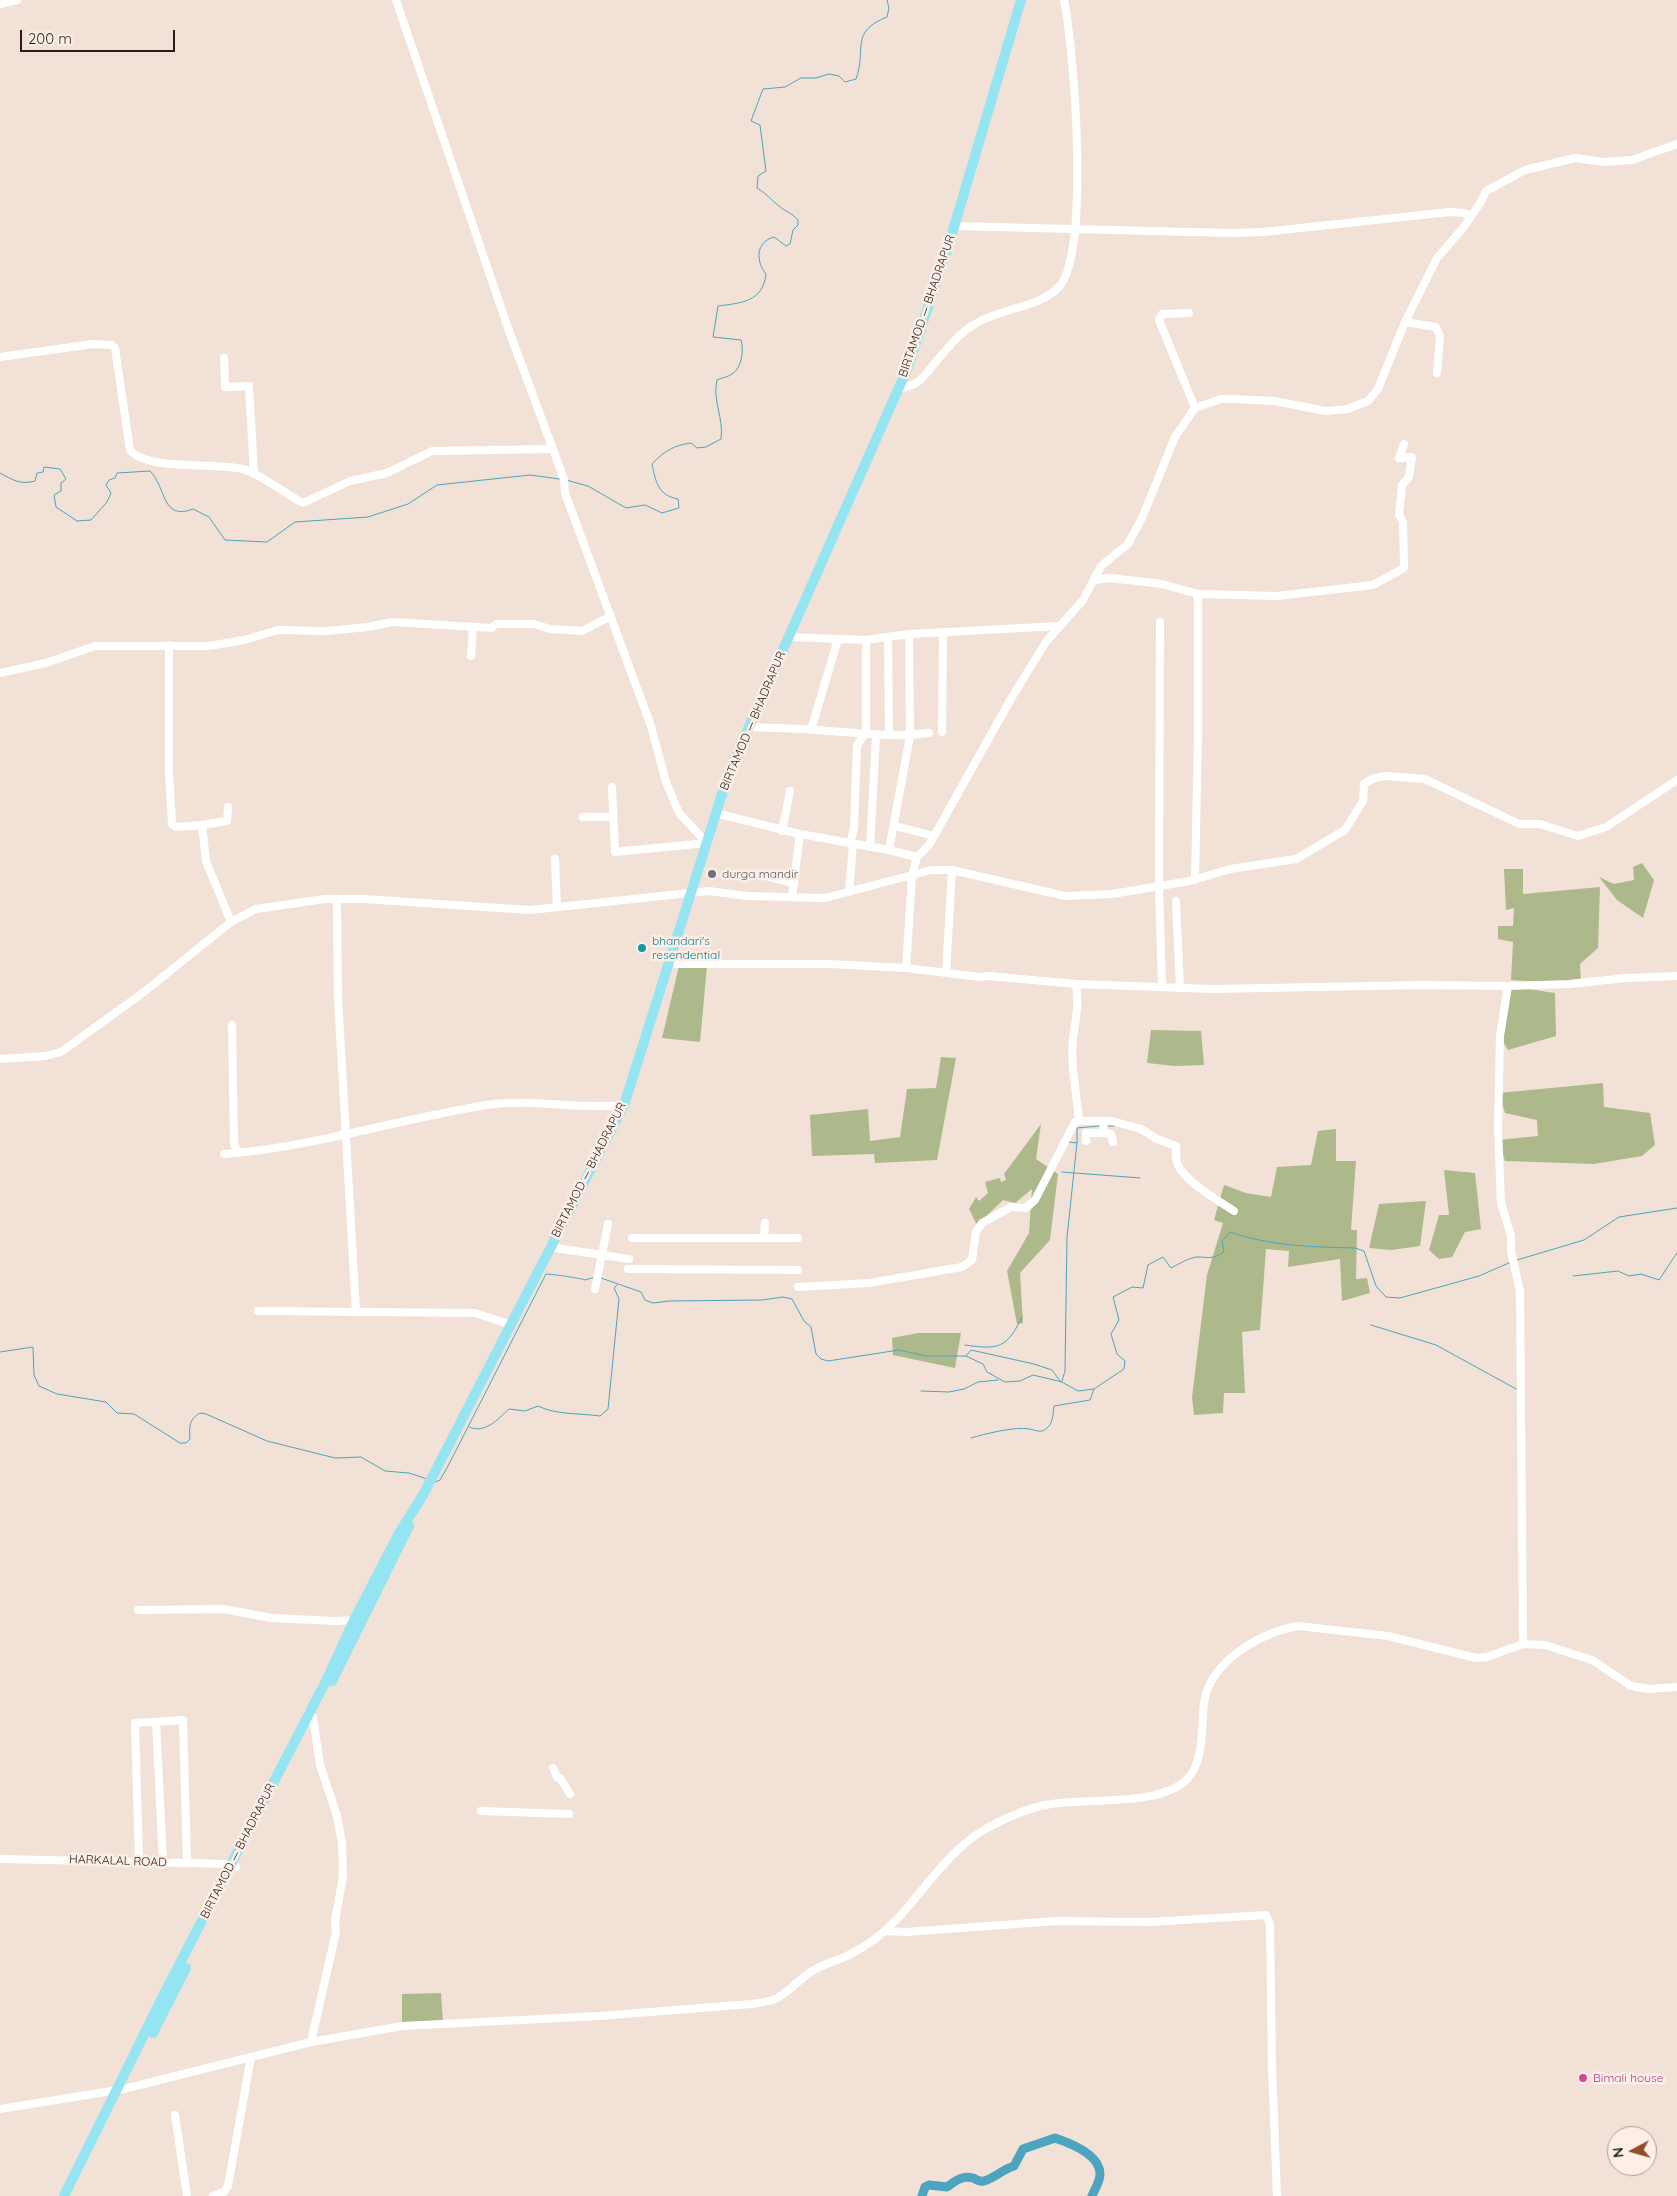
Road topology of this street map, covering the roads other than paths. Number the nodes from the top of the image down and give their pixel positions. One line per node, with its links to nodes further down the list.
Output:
1 (17, 0): 5 (street)
2 (396, 0): 18 (street)
3 (1021, 0): 8 (main road, BIRTAMOD — BHADRAPUR)
4 (1064, 0): 9 (street)
5 (0, 4)
6 (1677, 144): 7 (street)
7 (1471, 216): 9 (street); 11 (street)
8 (954, 226): 9 (street); 15 (main road, BIRTAMOD — BHADRAPUR)
9 (1076, 228): 15 (street)
10 (1189, 313): 16 (street)
11 (1405, 322): 14 (street); 16 (street)
12 (0, 357): 19 (street)
13 (224, 358): 19 (street)
14 (1437, 373)
15 (898, 389): 28 (main road, BIRTAMOD — BHADRAPUR)
16 (1195, 408): 20 (street)
17 (1404, 444): 21 (street)
18 (551, 448): 19 (street); 22 (street)
19 (254, 474)
20 (1094, 580): 21 (street); 24 (street)
21 (1198, 594): 64 (street)
22 (611, 616): 25 (street); 55 (street)
23 (1160, 622): 66 (street)
24 (1059, 626): 26 (street); 54 (street)
25 (472, 628): 32 (street); 33 (street)
26 (943, 632): 27 (street); 37 (street)
27 (909, 634): 29 (street); 42 (street)
28 (789, 637): 30 (street); 35 (main road, BIRTAMOD — BHADRAPUR)
29 (888, 638): 31 (street); 40 (street)
30 (838, 639): 31 (street); 36 (street)
31 (866, 640): 39 (street)
32 (170, 645): 34 (street); 50 (street)
33 (471, 656)
34 (0, 673)
35 (749, 727): 36 (street); 47 (main road, BIRTAMOD — BHADRAPUR)
36 (811, 730): 39 (street)
37 (942, 732)
38 (929, 733): 42 (street)
39 (866, 734): 41 (street); 56 (street)
40 (889, 735): 41 (street); 42 (street)
41 (876, 736): 57 (street)
42 (910, 736): 51 (street)
43 (1677, 780): 64 (street)
44 (612, 787): 49 (street)
45 (790, 791): 52 (street)
46 (228, 807): 50 (street)
47 (715, 813): 52 (street); 55 (main road, BIRTAMOD — BHADRAPUR)
48 (583, 817): 49 (street)
49 (613, 817): 55 (street)
50 (202, 825): 73 (street)
51 (895, 826): 54 (street); 58 (street)
52 (782, 831): 53 (street)
53 (800, 834): 56 (street); 65 (street)
54 (934, 836): 59 (street)
55 (707, 843): 67 (main road, BIRTAMOD — BHADRAPUR)
56 (852, 844): 57 (street); 68 (street)
57 (870, 847): 58 (street)
58 (889, 850): 59 (street)
59 (917, 857): 63 (street)
60 (555, 859): 72 (street)
61 (952, 870): 63 (street); 66 (street); 76 (street)
62 (762, 875): 65 (street)
63 (912, 875): 68 (street); 75 (street)
64 (1195, 880): 66 (street)
65 (794, 883): 69 (street)
66 (1159, 886): 80 (street)
67 (691, 892): 69 (street); 72 (street); 74 (main road, BIRTAMOD — BHADRAPUR)
68 (849, 892): 69 (street)
69 (792, 896)
70 (337, 899): 72 (street); 73 (street); 88 (street)
71 (1176, 901): 81 (street)
72 (557, 908)
73 (231, 922): 83 (street)
74 (669, 964): 75 (street); 84 (main road, BIRTAMOD — BHADRAPUR)
75 (906, 968): 76 (street)
76 (946, 973): 78 (street)
77 (1677, 976): 79 (street)
78 (1076, 984): 80 (street); 85 (street)
79 (1508, 986): 81 (street); 112 (street)
80 (1162, 987): 81 (street)
81 (1180, 988)
82 (232, 1025): 91 (street)
83 (0, 1059)
84 (624, 1105): 88 (street); 99 (main road, BIRTAMOD — BHADRAPUR)
85 (1079, 1120): 86 (street); 104 (street)
86 (1104, 1120): 87 (street); 93 (street)
87 (1104, 1133): 89 (street); 90 (street)
88 (347, 1136): 91 (street); 107 (street)
89 (1086, 1141)
90 (1113, 1142)
91 (239, 1153): 92 (street)
92 (224, 1154)
93 (1234, 1211)
94 (765, 1223): 97 (street)
95 (608, 1224): 100 (street)
96 (632, 1238): 97 (street)
97 (764, 1238): 98 (street)
98 (798, 1238)
99 (550, 1247): 100 (street); 108 (main road, BIRTAMOD — BHADRAPUR)
100 (602, 1255): 101 (street); 105 (street)
101 (629, 1259)
102 (628, 1269): 103 (street)
103 (798, 1270)
104 (798, 1287)
105 (595, 1289)
106 (258, 1311): 107 (street)
107 (356, 1312): 108 (street)
108 (510, 1324): 109 (main road, BIRTAMOD — BHADRAPUR)
109 (416, 1509): 111 (main road, BIRTAMOD — BHADRAPUR); 114 (main road, BIRTAMOD — BHADRAPUR)
110 (138, 1610): 111 (street)
111 (354, 1620): 114 (main road, BIRTAMOD — BHADRAPUR)
112 (1523, 1644): 113 (street); 125 (street)
113 (1677, 1687)
114 (310, 1715): 124 (main road, BIRTAMOD — BHADRAPUR); 126 (street)
115 (156, 1722): 121 (street); 122 (street); 123 (street)
116 (553, 1768): 117 (street)
117 (570, 1794)
118 (482, 1811): 119 (street)
119 (569, 1814)
120 (0, 1859): 121 (street, HARKALAL ROAD)
121 (139, 1861): 122 (street, HARKALAL ROAD)
122 (163, 1862): 123 (street, HARKALAL ROAD)
123 (187, 1863): 124 (street, HARKALAL ROAD)
124 (234, 1866): 128 (main road, BIRTAMOD — BHADRAPUR)
125 (885, 1931): 126 (street); 135 (street)
126 (311, 2042): 127 (street)
127 (251, 2057): 128 (street); 134 (street)
128 (121, 2089): 129 (street); 131 (main road, BIRTAMOD — BHADRAPUR); 132 (main road, BIRTAMOD — BHADRAPUR)
129 (0, 2110)
130 (175, 2115): 133 (street)
131 (64, 2196)
132 (71, 2196)
133 (187, 2196)
134 (213, 2196)
135 (1277, 2196)

